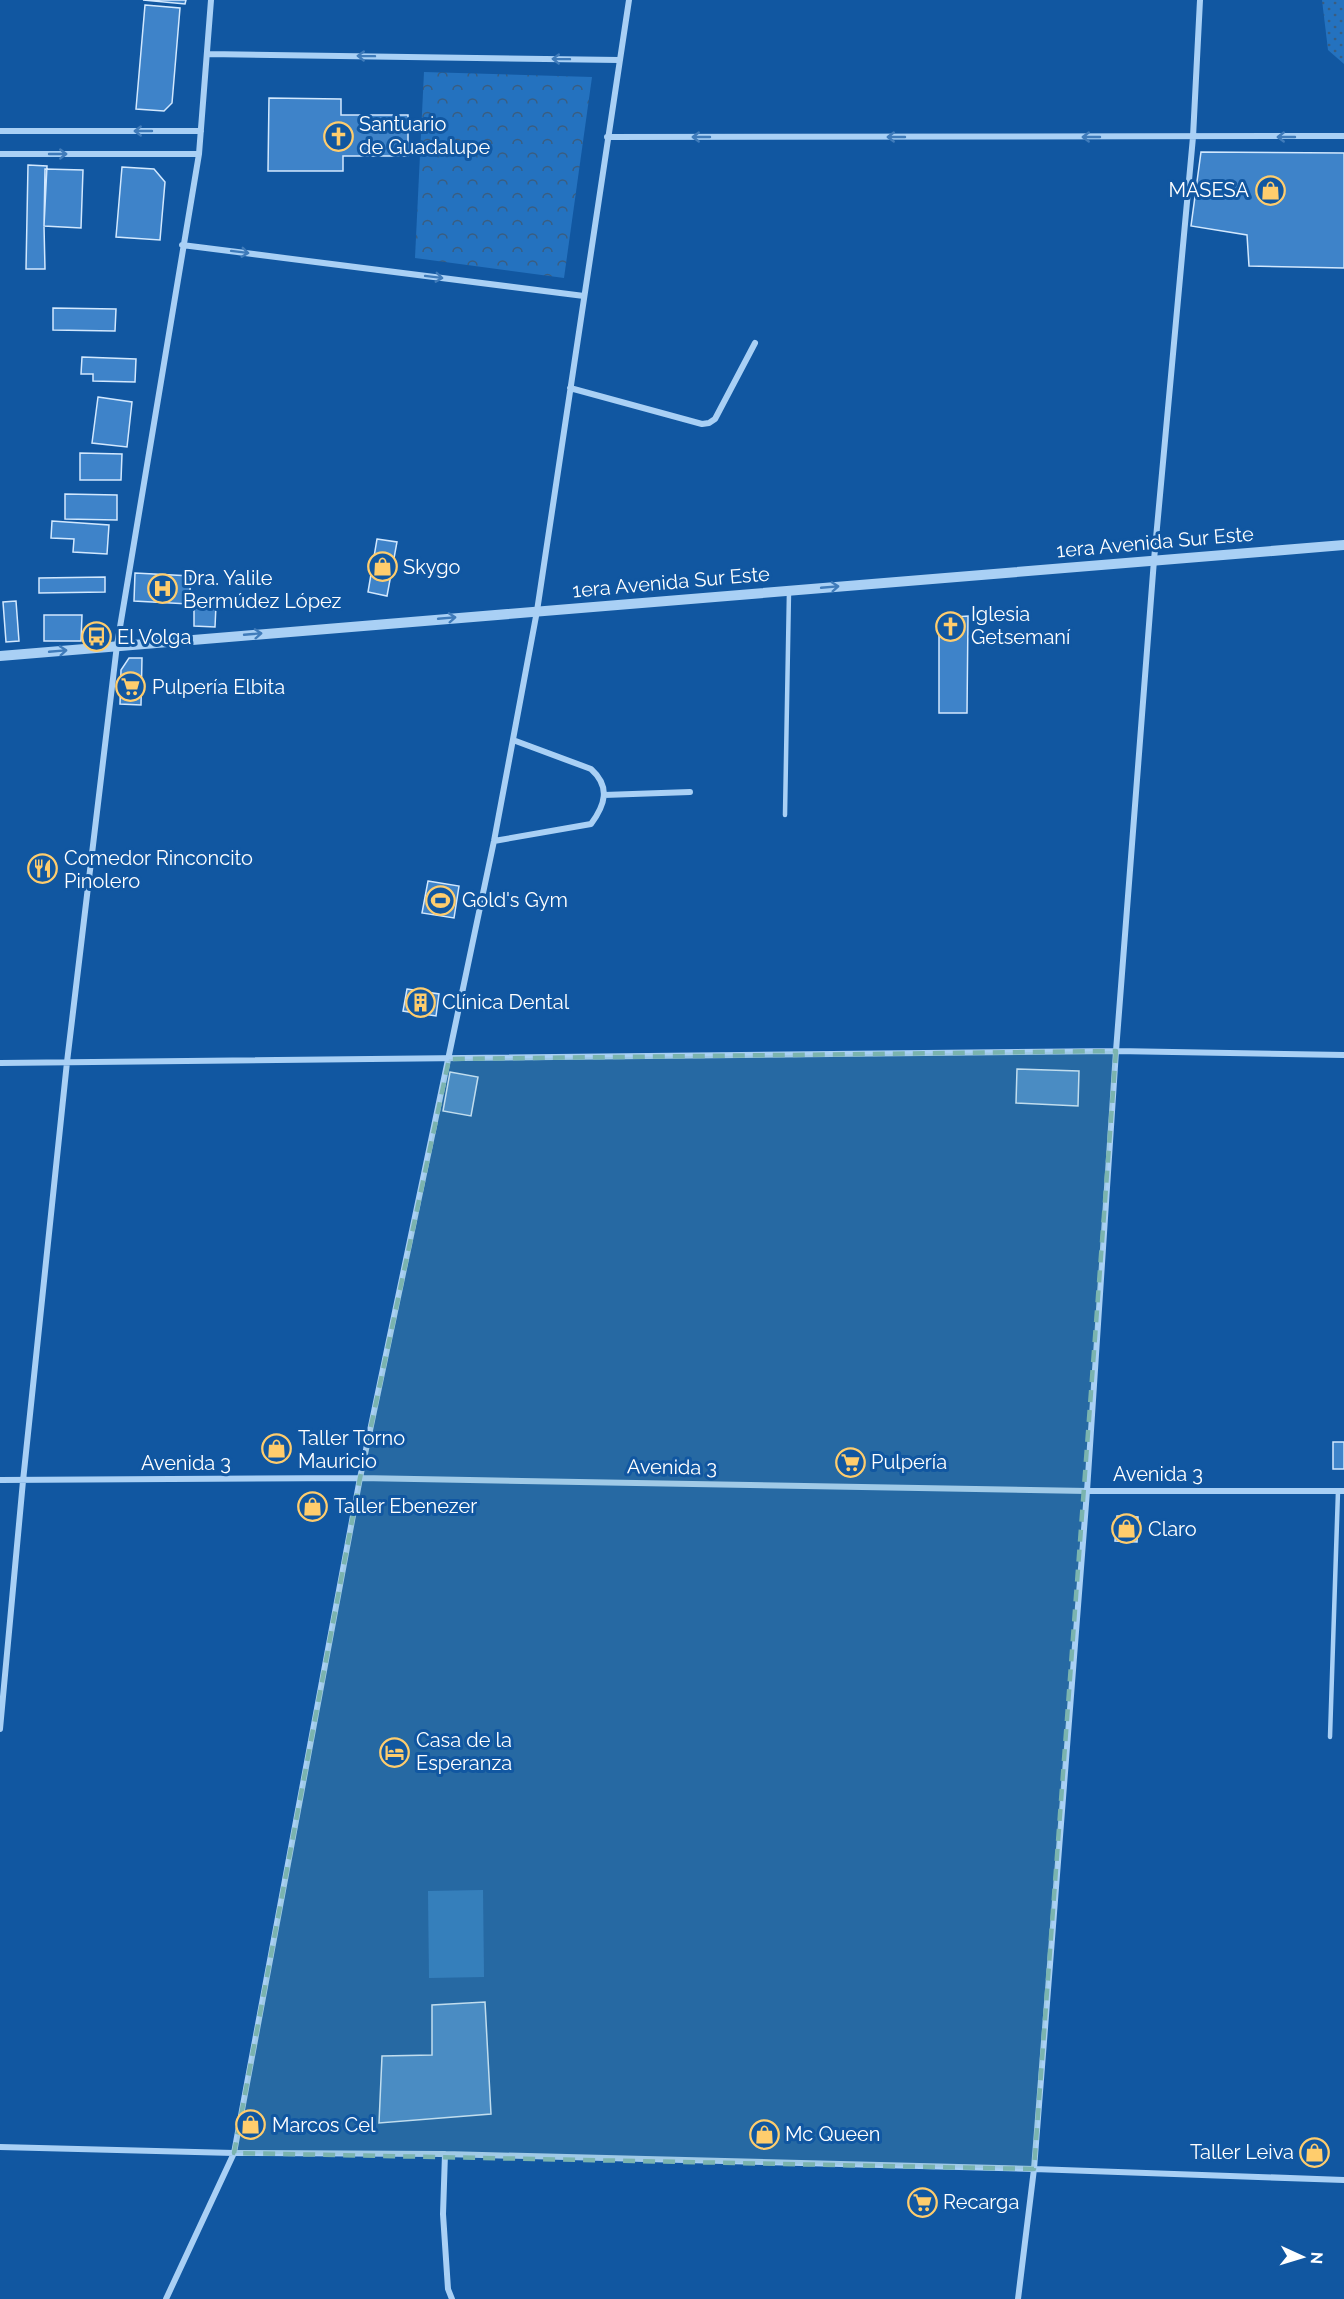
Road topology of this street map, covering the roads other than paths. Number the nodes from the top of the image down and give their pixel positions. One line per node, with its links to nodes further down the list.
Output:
1 (211, 0): 4 (street)
2 (629, 0): 5 (street)
3 (1200, 0): 10 (street)
4 (208, 54): 5 (street, one-way to 4); 7 (street)
5 (619, 60): 9 (street)
6 (0, 131): 7 (street, one-way to 6)
7 (201, 131): 12 (street)
8 (1344, 136): 10 (street, one-way to 10)
9 (608, 137): 10 (street, one-way to 9); 14 (street)
10 (1193, 137): 18 (street)
11 (0, 154): 12 (street, one-way to 12)
12 (199, 154): 13 (street)
13 (182, 245): 14 (street, one-way to 14); 21 (street)
14 (584, 296): 16 (street)
15 (755, 343): 16 (street)
16 (570, 388): 20 (street)
17 (1344, 545): 18 (street, 1era Avenida Sur Este)
18 (1154, 560): 19 (street, 1era Avenida Sur Este, one-way to 18); 28 (street)
19 (789, 591): 20 (street, 1era Avenida Sur Este); 26 (lane)
20 (537, 611): 21 (street, 1era Avenida Sur Este, one-way to 20); 23 (street)
21 (117, 645): 22 (street, 1era Avenida Sur Este, one-way to 21); 31 (street)
22 (0, 656)
23 (513, 740): 25 (street); 27 (street)
24 (690, 792): 25 (street)
25 (604, 795): 27 (street)
26 (785, 815)
27 (494, 841): 30 (street)
28 (1116, 1051): 29 (street); 30 (street); 36 (street)
29 (1344, 1055)
30 (449, 1059): 31 (street); 33 (street)
31 (67, 1062): 32 (street); 35 (street)
32 (0, 1063)
33 (360, 1478): 35 (street, Avenida 3); 36 (street, Avenida 3); 41 (street)
34 (0, 1480): 35 (street, Avenida 3)
35 (23, 1481): 38 (street)
36 (1087, 1491): 37 (street, Avenida 3); 43 (street)
37 (1341, 1491): 39 (lane)
38 (0, 1729)
39 (1330, 1737)
40 (0, 2147): 41 (street)
41 (234, 2153): 42 (street); 45 (street)
42 (445, 2154): 43 (street); 46 (street)
43 (1034, 2169): 44 (street); 47 (street)
44 (1344, 2180)
45 (166, 2299)
46 (452, 2299)
47 (1018, 2299)

